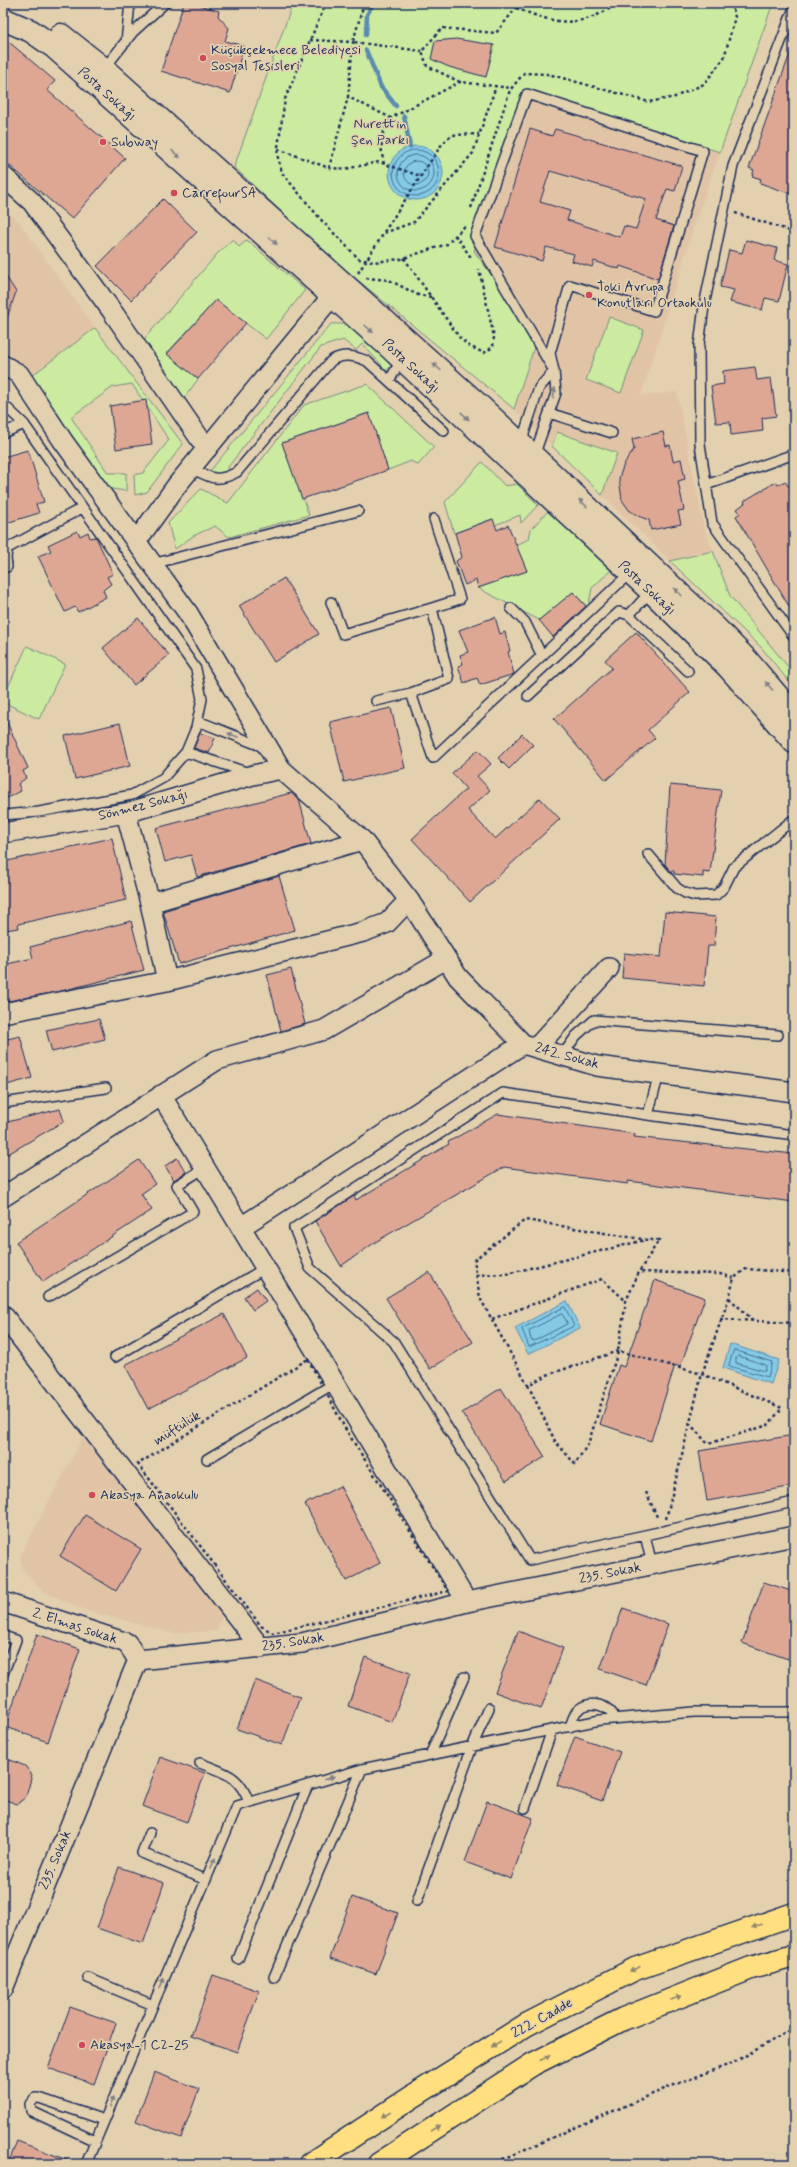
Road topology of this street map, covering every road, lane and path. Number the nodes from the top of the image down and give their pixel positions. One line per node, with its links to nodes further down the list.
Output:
1 (130, 3): 14 (lane)
2 (165, 3): 14 (lane)
3 (326, 3): 13 (path)
4 (364, 3): 15 (path)
5 (520, 3): 9 (path)
6 (619, 3): 9 (path)
7 (731, 3): 20 (path)
8 (3, 5): 17 (street, Posta Sokağı)
9 (516, 8): 16 (path)
10 (794, 8): 11 (lane)
11 (791, 18): 56 (lane)
12 (3, 19): 17 (street, Posta Sokağı)
13 (310, 40): 15 (path); 24 (path)
14 (126, 42): 17 (lane)
15 (353, 42): 16 (path); 21 (path)
16 (422, 51): 18 (path)
17 (99, 75): 40 (street, Posta Sokağı)
18 (460, 82): 19 (path); 22 (path)
19 (496, 86): 20 (path); 23 (path)
20 (511, 88): 29 (path)
21 (348, 97): 22 (path); 26 (path)
22 (391, 118): 25 (path)
23 (479, 134): 28 (path); 33 (path)
24 (278, 149): 26 (path); 36 (path)
25 (384, 164): 26 (path); 28 (path)
26 (329, 168)
27 (3, 176): 52 (street)
28 (420, 176): 33 (path)
29 (469, 212)
30 (735, 213): 32 (path)
31 (467, 220): 34 (path)
32 (794, 232)
33 (384, 233): 36 (path)
34 (455, 235): 35 (path); 37 (path)
35 (404, 258): 36 (path); 41 (path)
36 (366, 260): 38 (path)
37 (475, 262)
38 (362, 268)
39 (479, 268): 41 (path)
40 (346, 286): 41 (path); 42 (street, Posta Sokağı, one-way to 42); 52 (street); 53 (street, Posta Sokağı, one-way to 40)
41 (432, 297)
42 (402, 359): 45 (lane); 63 (street, Posta Sokağı, one-way to 63)
43 (3, 365): 60 (street, 242. Sokak)
44 (554, 371): 44 (lane); 47 (lane, one-way to 44); 53 (lane)
45 (389, 381): 49 (lane); 55 (lane)
46 (3, 404): 48 (lane)
47 (549, 413): 50 (lane); 53 (lane)
48 (24, 424): 51 (lane); 57 (lane)
49 (444, 431)
50 (612, 433)
51 (3, 434)
52 (207, 449): 55 (street)
53 (527, 451): 75 (street, Posta Sokağı, one-way to 53)
54 (794, 454): 56 (lane)
55 (191, 468): 60 (street)
56 (706, 485): 69 (lane)
57 (82, 508): 62 (lane); 76 (lane)
58 (358, 511): 61 (lane)
59 (434, 519): 66 (lane)
60 (136, 542): 61 (street, 242. Sokak)
61 (152, 564): 78 (street, 242. Sokak)
62 (7, 567)
63 (631, 572): 64 (street, Posta Sokağı); 70 (lane)
64 (651, 591): 68 (lane); 77 (street, Posta Sokağı)
65 (331, 602): 66 (lane)
66 (432, 608): 72 (lane)
67 (511, 608): 70 (lane)
68 (630, 615): 71 (lane); 73 (lane)
69 (794, 637)
70 (542, 656): 72 (lane)
71 (688, 671)
72 (411, 693): 74 (lane)
73 (528, 696)
74 (376, 701)
75 (794, 715)
76 (198, 721): 78 (lane, one-way to 76); 79 (lane)
77 (794, 742)
78 (268, 749): 80 (street, 242. Sokak)
79 (186, 752): 81 (lane); 83 (lane)
80 (281, 769): 81 (street, Sönmez Sokağı); 86 (street, 242. Sokak)
81 (253, 775): 82 (street, Sönmez Sokağı)
82 (126, 813): 85 (street, Sönmez Sokağı); 89 (street)
83 (3, 815)
84 (794, 819): 87 (lane)
85 (3, 833)
86 (362, 840): 88 (street, 242. Sokak); 89 (street)
87 (648, 854)
88 (409, 900): 90 (street, 242. Sokak); 92 (street)
89 (150, 903): 92 (street)
90 (446, 958): 95 (street, 242. Sokak); 100 (street)
91 (609, 968): 95 (street)
92 (167, 981): 93 (street)
93 (3, 1013)
94 (778, 1035): 96 (lane)
95 (529, 1046): 96 (street, 242. Sokak); 106 (street)
96 (562, 1056): 97 (street, 242. Sokak)
97 (659, 1074): 99 (street, 242. Sokak); 102 (lane)
98 (106, 1088): 101 (lane)
99 (794, 1092)
100 (161, 1095): 104 (street); 105 (street)
101 (3, 1103)
102 (648, 1115): 103 (lane); 131 (lane)
103 (794, 1135)
104 (205, 1168): 106 (street); 113 (lane)
105 (3, 1197)
106 (240, 1227): 108 (street)
107 (647, 1240): 109 (path); 111 (path); 111 (path)
108 (265, 1268): 122 (lane); 125 (street)
109 (639, 1272): 112 (path); 115 (path)
110 (794, 1273): 112 (path)
111 (476, 1275): 117 (path)
112 (734, 1278): 114 (path)
113 (48, 1297)
114 (729, 1298): 118 (path); 119 (path)
115 (626, 1301): 117 (path); 121 (path)
116 (3, 1315): 137 (street)
117 (492, 1319): 124 (path)
118 (720, 1319): 119 (path); 123 (path)
119 (756, 1322): 120 (path)
120 (794, 1323)
121 (618, 1352): 123 (path); 124 (path); 124 (path)
122 (116, 1357)
123 (702, 1374): 126 (path); 126 (path)
124 (528, 1385)
125 (329, 1386): 125 (path, müftülük); 127 (lane); 135 (street)
126 (689, 1423): 130 (path)
127 (207, 1459)
128 (646, 1492): 130 (path)
129 (794, 1502): 130 (lane)
130 (663, 1531): 131 (lane)
131 (645, 1535): 133 (lane)
132 (794, 1536): 133 (street, 235. Sokak)
133 (652, 1564): 135 (street, 235. Sokak)
134 (3, 1602): 138 (street, 2. Elmas sokak)
135 (467, 1602): 137 (street, 235. Sokak)
136 (3, 1636): 139 (lane)
137 (260, 1648): 138 (street, 235. Sokak)
138 (138, 1660): 161 (street, 235. Sokak)
139 (3, 1674)
140 (464, 1677): 147 (lane)
141 (489, 1708): 146 (lane)
142 (794, 1712): 143 (lane)
143 (615, 1719): 144 (lane); 144 (lane)
144 (570, 1727): 145 (lane)
145 (552, 1730): 146 (lane); 152 (lane)
146 (472, 1747): 147 (lane); 155 (lane)
147 (430, 1755): 149 (lane)
148 (200, 1763): 151 (lane)
149 (362, 1769): 150 (lane, one-way to 149); 159 (lane)
150 (308, 1785): 151 (lane); 158 (lane)
151 (249, 1802): 154 (lane, one-way to 151)
152 (524, 1808)
153 (150, 1833): 154 (lane)
154 (206, 1880): 162 (lane, one-way to 154)
155 (418, 1901)
156 (794, 1914): 167 (main road, 222. Cadde, one-way to 167)
157 (794, 1956): 168 (main road, one-way to 157)
158 (238, 1959)
159 (274, 1977)
160 (88, 1978): 162 (lane)
161 (3, 1989)
162 (153, 2005): 164 (lane, one-way to 162)
163 (794, 2028): 169 (path)
164 (104, 2120): 165 (lane); 165 (lane)
165 (95, 2141): 166 (lane)
166 (86, 2164)
167 (310, 2164)
168 (379, 2164)
169 (491, 2164)

